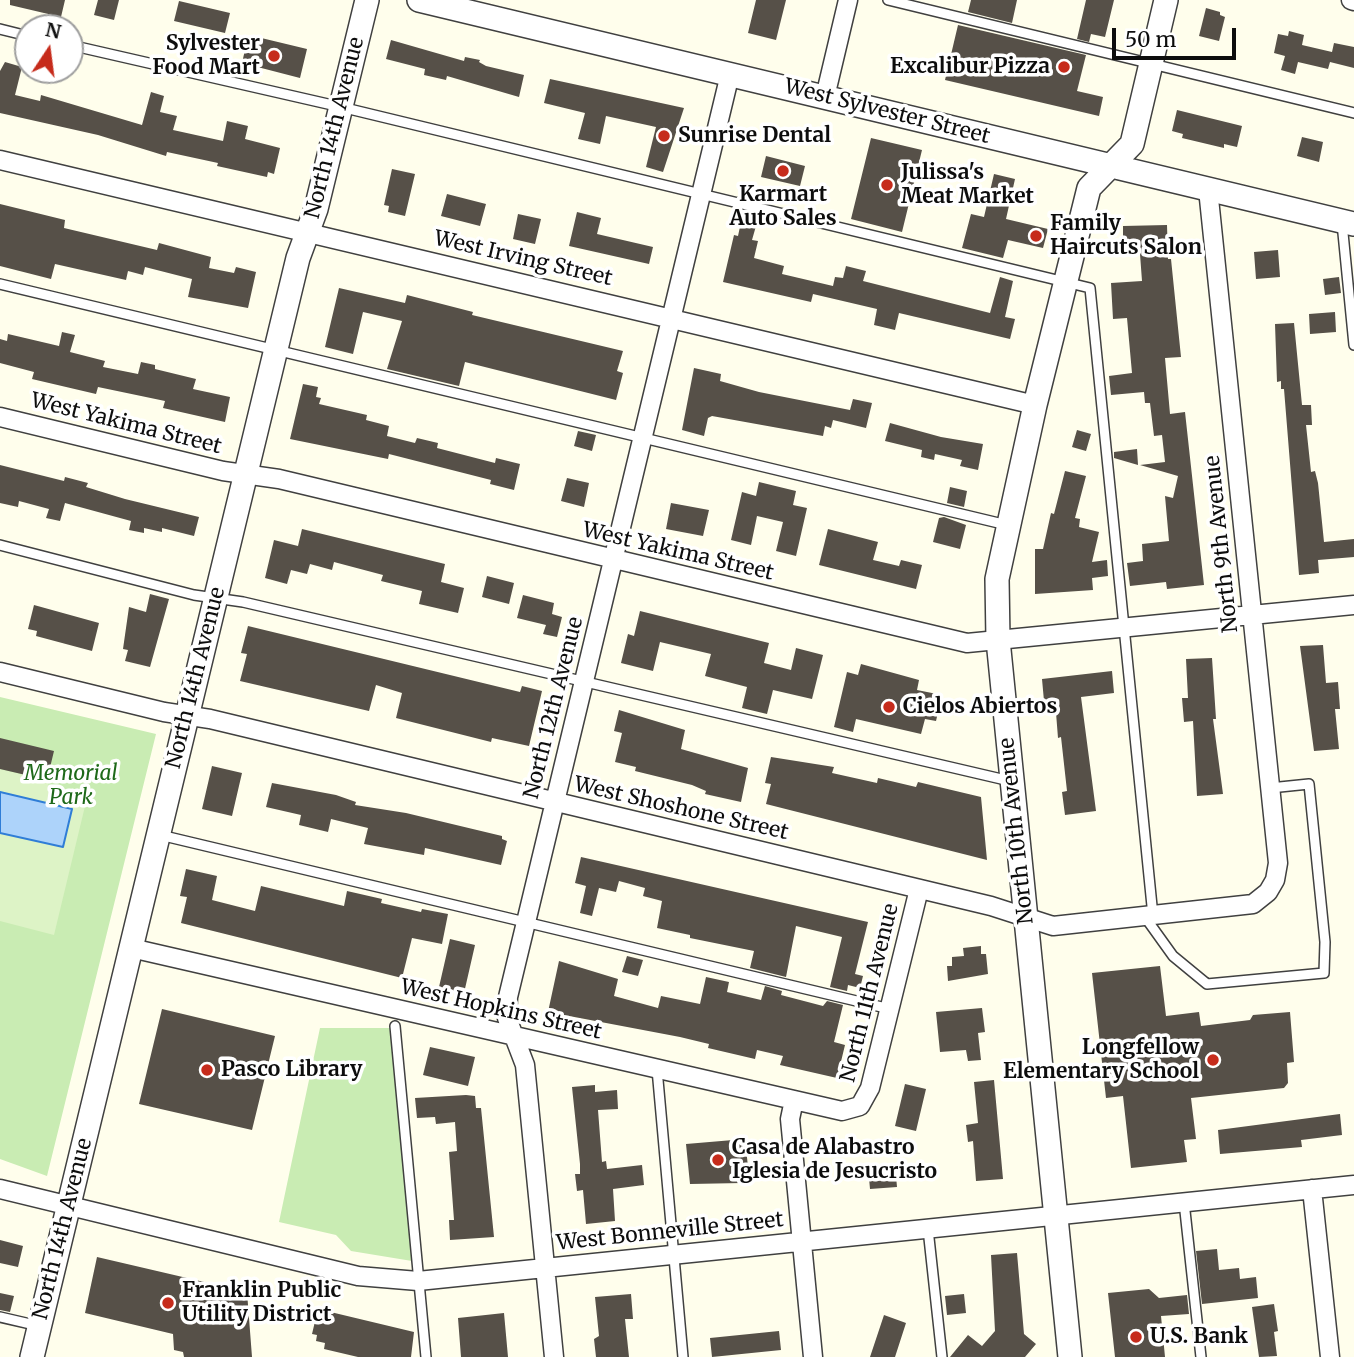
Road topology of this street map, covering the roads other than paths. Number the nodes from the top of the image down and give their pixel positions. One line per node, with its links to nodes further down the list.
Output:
1 (367, 0): 10 (street, North 14th Avenue)
2 (419, 0): 8 (street, West Sylvester Street)
3 (848, 0): 9 (street)
4 (888, 0): 7 (lane)
5 (1166, 0): 7 (street, North 10th Avenue)
6 (84, 49): 10 (lane)
7 (1151, 64): 11 (lane); 13 (street, North 10th Avenue)
8 (730, 74): 9 (street, West Sylvester Street); 15 (street, North 12th Avenue)
9 (825, 97): 13 (street, West Sylvester Street)
10 (341, 107): 15 (lane); 17 (street, North 14th Avenue)
11 (1354, 113)
12 (0, 160): 17 (street, West Irving Street)
13 (1111, 166): 14 (street, West Sylvester Street); 18 (street, North 10th Avenue)
14 (1208, 189): 16 (street, West Sylvester Street); 32 (street, North 9th Avenue)
15 (701, 196): 18 (lane); 20 (street, North 12th Avenue)
16 (1348, 222): 21 (lane)
17 (308, 233): 20 (street, West Irving Street); 22 (street, North 14th Avenue)
18 (1065, 282): 23 (street, North 10th Avenue); 33 (lane)
19 (0, 284): 22 (lane)
20 (672, 318): 23 (street, West Irving Street); 25 (street, North 12th Avenue)
21 (1354, 345)
22 (275, 352): 25 (lane); 26 (street, North 14th Avenue)
23 (1035, 405): 27 (street, North 10th Avenue)
24 (0, 417): 26 (street, West Yakima Street)
25 (643, 438): 27 (lane); 29 (street, North 12th Avenue)
26 (246, 475): 29 (street, West Yakima Street); 30 (street, North 14th Avenue)
27 (1007, 525): 34 (street, North 10th Avenue)
28 (0, 545): 30 (lane)
29 (613, 561): 34 (street, West Yakima Street); 36 (street, North 12th Avenue)
30 (216, 598): 36 (lane); 37 (street, North 14th Avenue)
31 (1354, 605): 32 (street, West Yakima Street)
32 (1252, 615): 33 (street, West Yakima Street); 39 (street, North 9th Avenue)
33 (1126, 628): 34 (street, West Yakima Street); 44 (lane)
34 (998, 640): 38 (street, North 10th Avenue)
35 (0, 672): 37 (street, West Shoshone Street)
36 (584, 681): 38 (lane); 40 (street, North 12th Avenue)
37 (187, 716): 40 (street, West Shoshone Street); 41 (street, North 14th Avenue)
38 (1012, 781): 45 (street, North 10th Avenue)
39 (1270, 788): 43 (street, North 9th Avenue); 44 (lane)
40 (555, 802): 42 (street, West Shoshone Street); 46 (street, North 12th Avenue)
41 (158, 835): 46 (lane); 47 (street, North 14th Avenue)
42 (919, 889): 45 (street, West Shoshone Street); 48 (street, North 11th Avenue)
43 (1268, 892): 44 (street, West Shoshone Street)
44 (1149, 916): 45 (street, West Shoshone Street)
45 (1026, 918): 59 (street, North 10th Avenue)
46 (526, 923): 48 (lane); 50 (street, North 12th Avenue)
47 (131, 948): 50 (street, West Hopkins Street); 58 (street, North 14th Avenue)
48 (890, 1009): 53 (street, North 11th Avenue)
49 (395, 1026): 64 (lane)
50 (513, 1036): 51 (street, West Hopkins Street); 63 (street, North 12th Avenue)
51 (657, 1069): 52 (street, West Hopkins Street); 62 (lane)
52 (794, 1100): 53 (street, West Hopkins Street); 61 (street)
53 (860, 1105)
54 (1354, 1185): 56 (street, West Bonneville Street)
55 (0, 1189): 58 (street, West Bonneville Street)
56 (1312, 1189): 57 (street, West Bonneville Street); 75 (street)
57 (1184, 1202): 59 (street, West Bonneville Street); 74 (lane)
58 (68, 1205): 64 (street, West Bonneville Street); 66 (street, North 14th Avenue)
59 (1056, 1216): 60 (street, West Bonneville Street); 73 (street, North 10th Avenue)
60 (928, 1229): 61 (street, West Bonneville Street); 72 (lane)
61 (802, 1241): 62 (street, West Bonneville Street); 71 (street)
62 (673, 1255): 63 (street, West Bonneville Street); 70 (lane)
63 (545, 1268): 64 (street, West Bonneville Street); 69 (street, North 12th Avenue)
64 (418, 1281): 68 (lane)
65 (0, 1317): 66 (lane)
66 (39, 1326): 67 (street, North 14th Avenue)
67 (32, 1357)
68 (426, 1357)
69 (554, 1357)
70 (683, 1357)
71 (813, 1357)
72 (942, 1357)
73 (1070, 1357)
74 (1201, 1357)
75 (1329, 1357)

